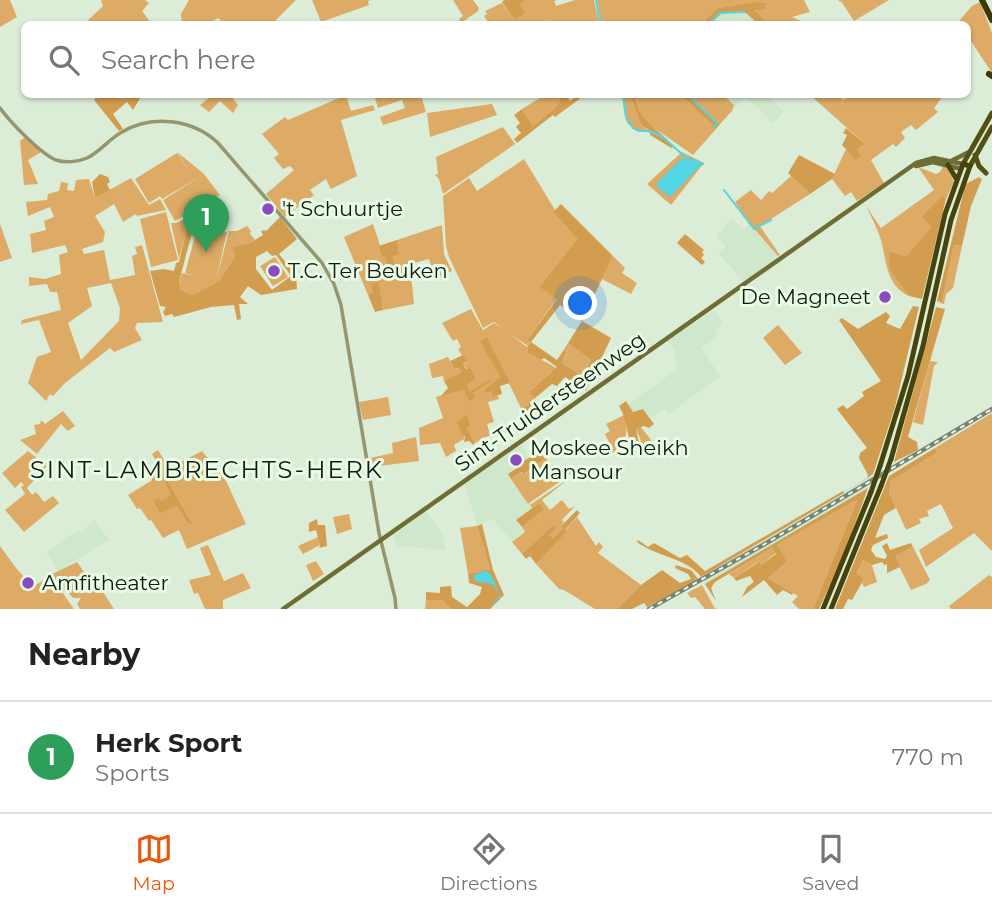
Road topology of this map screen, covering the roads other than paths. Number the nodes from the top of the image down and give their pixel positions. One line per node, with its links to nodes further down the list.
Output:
1 (984, 0): 2 (highway); 3 (highway)
2 (992, 13)
3 (992, 20)
4 (0, 108): 13 (street)
5 (992, 113): 7 (main road)
6 (992, 127): 7 (main road)
7 (972, 153): 8 (main road); 9 (main road); 10 (main road)
8 (949, 163): 9 (main road, Sint-Truidersteenweg); 11 (highway); 13 (main road, Sint-Truidersteenweg)
9 (965, 167): 11 (highway); 12 (highway)
10 (986, 173)
11 (957, 180): 12 (highway)
12 (927, 311): 16 (highway, bridge); 17 (highway, bridge)
13 (381, 540): 14 (main road, Sint-Truidersteenweg); 15 (street)
14 (283, 609)
15 (396, 609)
16 (823, 609)
17 (831, 609)

